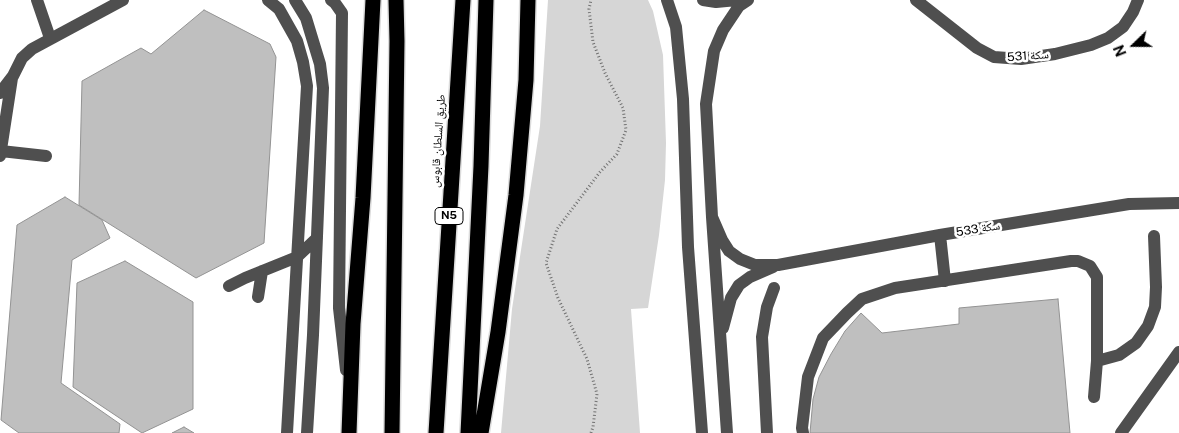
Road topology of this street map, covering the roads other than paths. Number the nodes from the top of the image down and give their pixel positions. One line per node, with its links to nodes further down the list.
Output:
1 (37, 0): 18 (street)
2 (124, 0): 18 (street)
3 (268, 0): 29 (street)
4 (283, 0): 17 (street)
5 (331, 0): 40 (street)
6 (374, 0): 40 (highway)
7 (396, 0): 44 (highway)
8 (463, 0): 45 (highway, طريق السلطان قابوس / N5)
9 (486, 0): 46 (highway)
10 (528, 0): 47 (highway)
11 (667, 0): 48 (street)
12 (703, 0): 13 (street)
13 (737, 0)
14 (748, 0): 25 (street)
15 (916, 0): 16 (street, سكة 531)
16 (1138, 0)
17 (299, 1): 28 (street)
18 (50, 38): 19 (street)
19 (13, 76): 20 (street); 21 (street)
20 (0, 93)
21 (3, 119): 22 (street)
22 (0, 154): 23 (street)
23 (46, 156)
24 (1179, 203): 26 (street, سكة 533)
25 (712, 218): 30 (street, سكة 533); 36 (street)
26 (940, 235): 30 (street, سكة 533); 32 (street)
27 (1154, 236): 38 (street)
28 (317, 238): 29 (street); 42 (street)
29 (297, 258): 31 (street); 41 (street)
30 (778, 265): 36 (street, سكة 533)
31 (262, 271): 33 (street); 35 (street)
32 (945, 281): 38 (street); 51 (street)
33 (229, 286)
34 (774, 288): 50 (street)
35 (258, 297)
36 (720, 340): 49 (street)
37 (1179, 352): 52 (street)
38 (1097, 361): 39 (street)
39 (1094, 397)
40 (350, 407): 43 (highway)
41 (287, 433)
42 (307, 433)
43 (349, 433)
44 (392, 433)
45 (436, 433)
46 (468, 433)
47 (481, 433)
48 (702, 433)
49 (727, 433)
50 (768, 433)
51 (803, 433)
52 (1121, 433)

